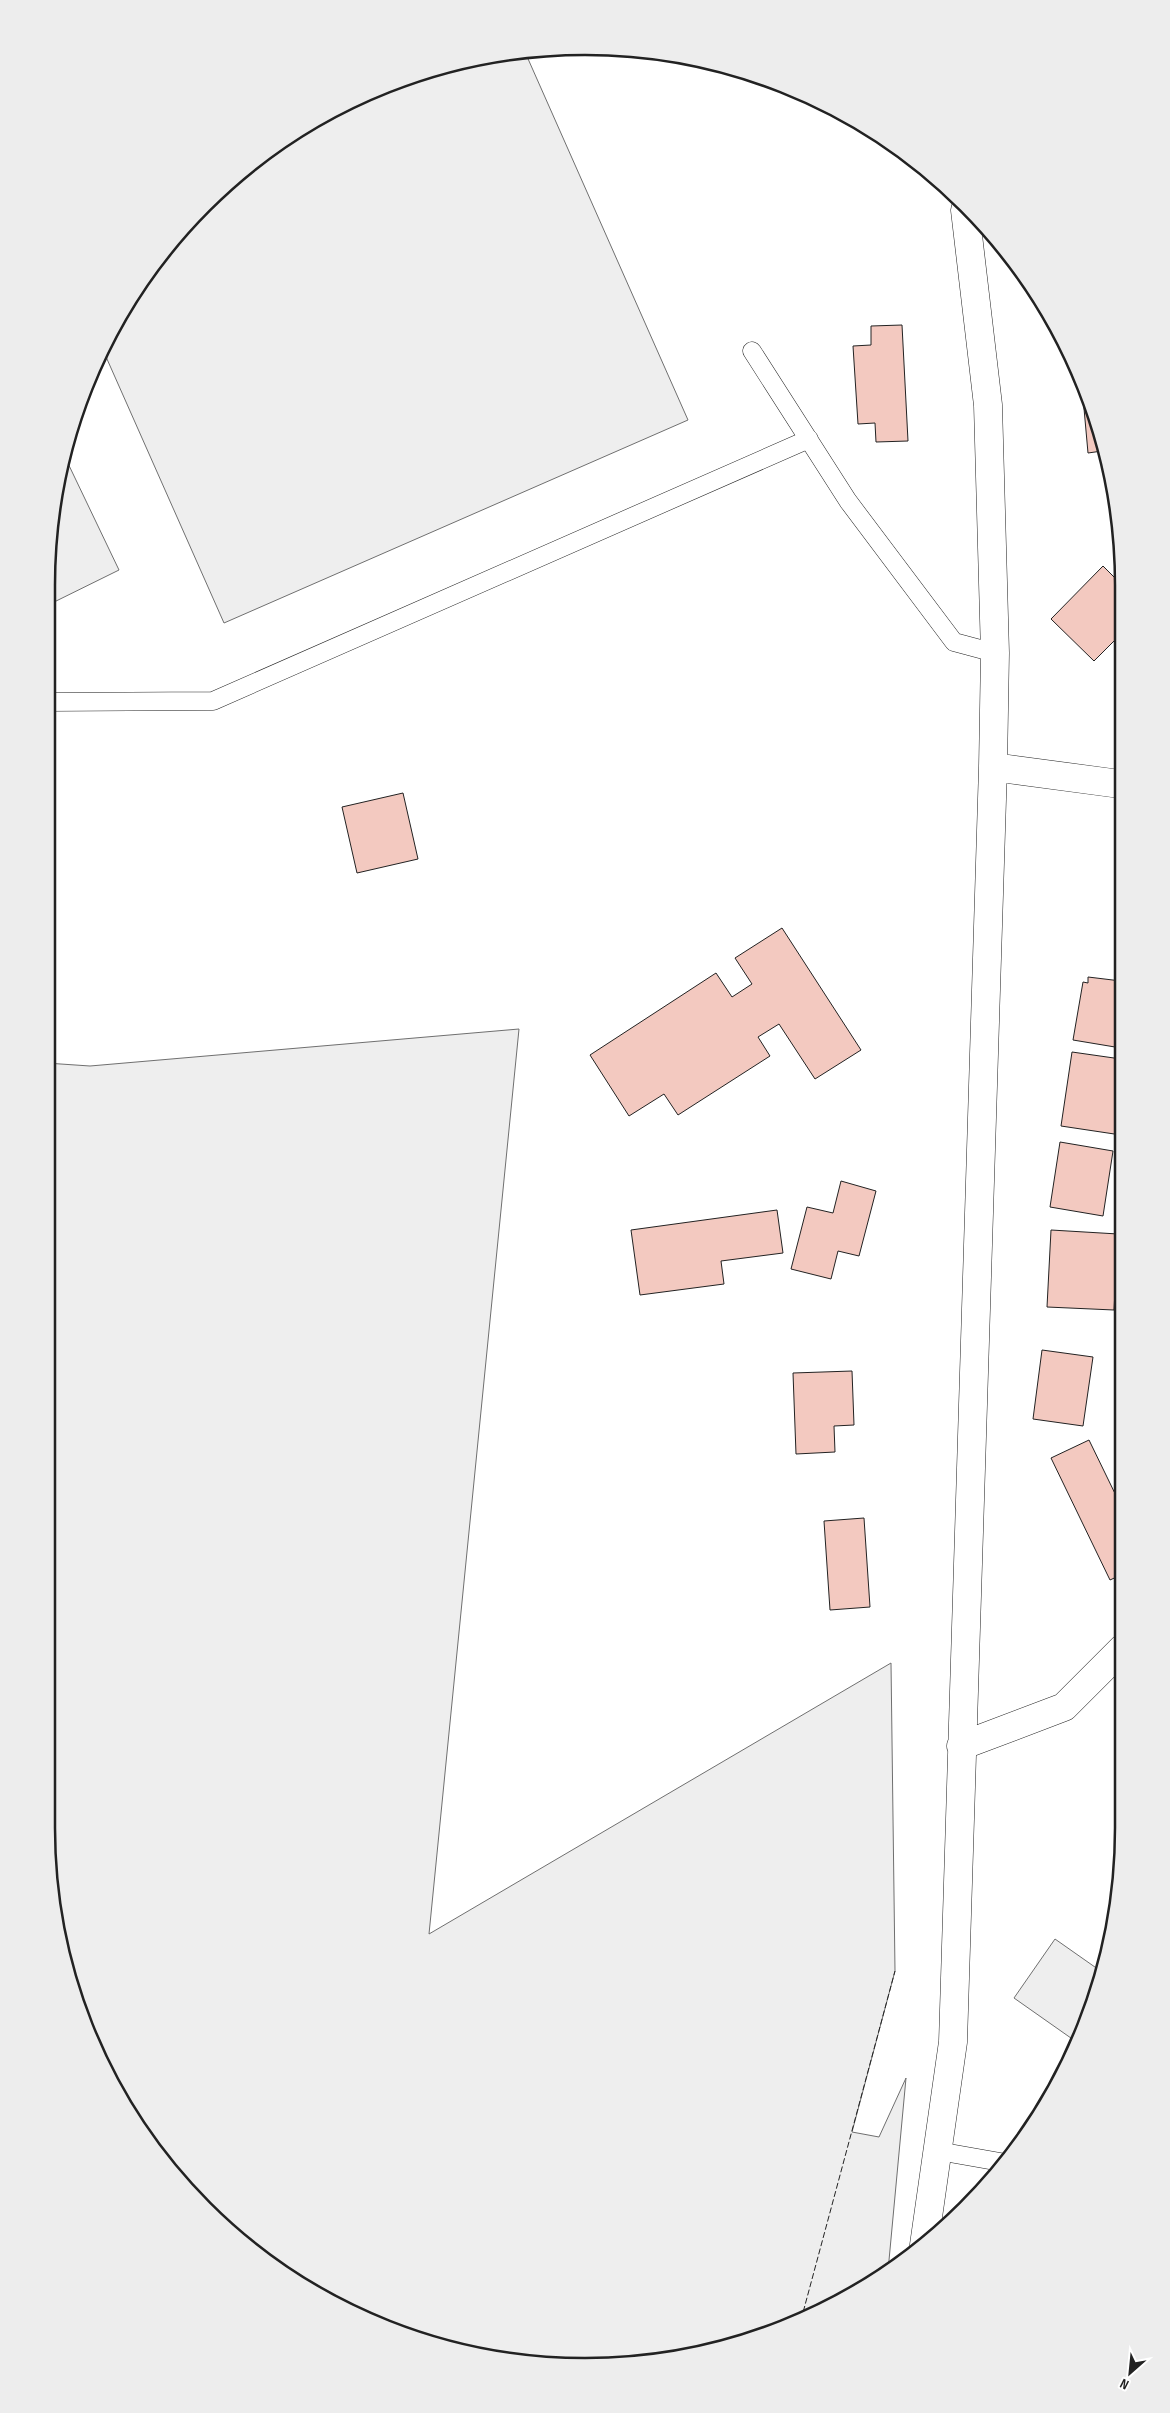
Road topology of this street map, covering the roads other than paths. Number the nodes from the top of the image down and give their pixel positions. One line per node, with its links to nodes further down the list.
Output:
1 (966, 217): 4 (main road)
2 (752, 351): 3 (lane)
3 (809, 439): 4 (lane); 5 (lane)
4 (995, 653): 6 (main road)
5 (55, 702)
6 (993, 767): 7 (main road); 9 (main road)
7 (1115, 783)
8 (1115, 1656): 9 (main road)
9 (960, 1746): 10 (main road)
10 (938, 2151): 11 (lane); 12 (main road)
11 (996, 2161)
12 (926, 2233)

